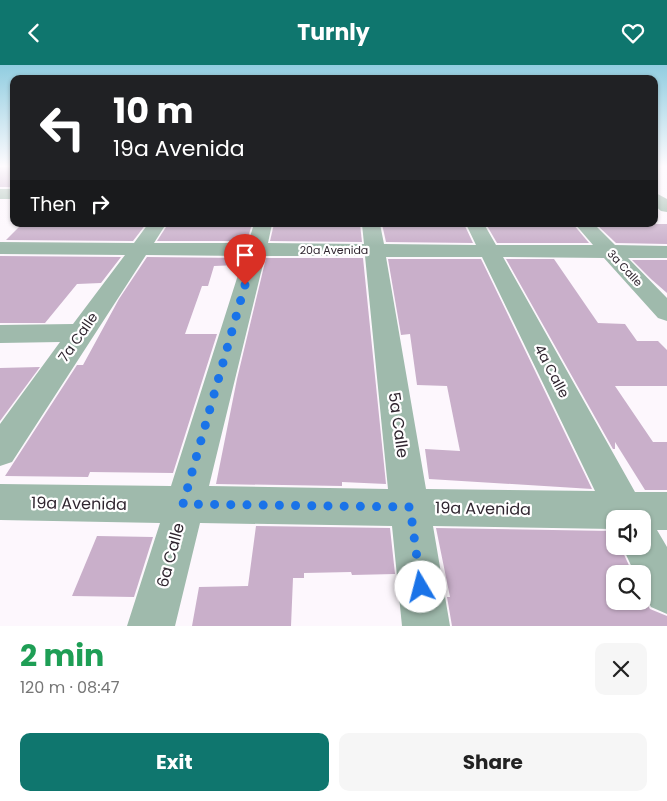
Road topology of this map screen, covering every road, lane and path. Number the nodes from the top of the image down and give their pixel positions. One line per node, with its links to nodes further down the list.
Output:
1 (155, 227): 7 (street, 7a Calle)
2 (477, 227): 8 (street, 4a Calle)
3 (587, 227): 9 (street, 3a Calle)
4 (259, 236): 5 (street, 20a Avenida); 7 (street, 20a Avenida); 16 (street, 6a Calle)
5 (373, 237): 8 (street, 20a Avenida); 17 (street, 5a Calle)
6 (0, 247): 7 (street, 20a Avenida)
7 (140, 248): 12 (street, 7a Calle)
8 (489, 251): 9 (street, 20a Avenida); 18 (street, 4a Calle)
9 (610, 252): 10 (street, 20a Avenida); 11 (street, 3a Calle)
10 (667, 252)
11 (667, 313)
12 (81, 333): 13 (street); 14 (street, 7a Calle)
13 (0, 334)
14 (0, 451)
15 (0, 502): 16 (street, 19a Avenida)
16 (183, 504): 17 (street, 19a Avenida); 24 (street, 6a Calle)
17 (410, 507): 21 (street, 19a Avenida); 25 (street, 5a Calle)
18 (625, 510)
19 (667, 511): 20 (street, 19a Avenida)
20 (651, 517)
21 (606, 522)
22 (648, 555): 23 (street, 4a Calle)
23 (667, 591)
24 (151, 626)
25 (426, 626)

